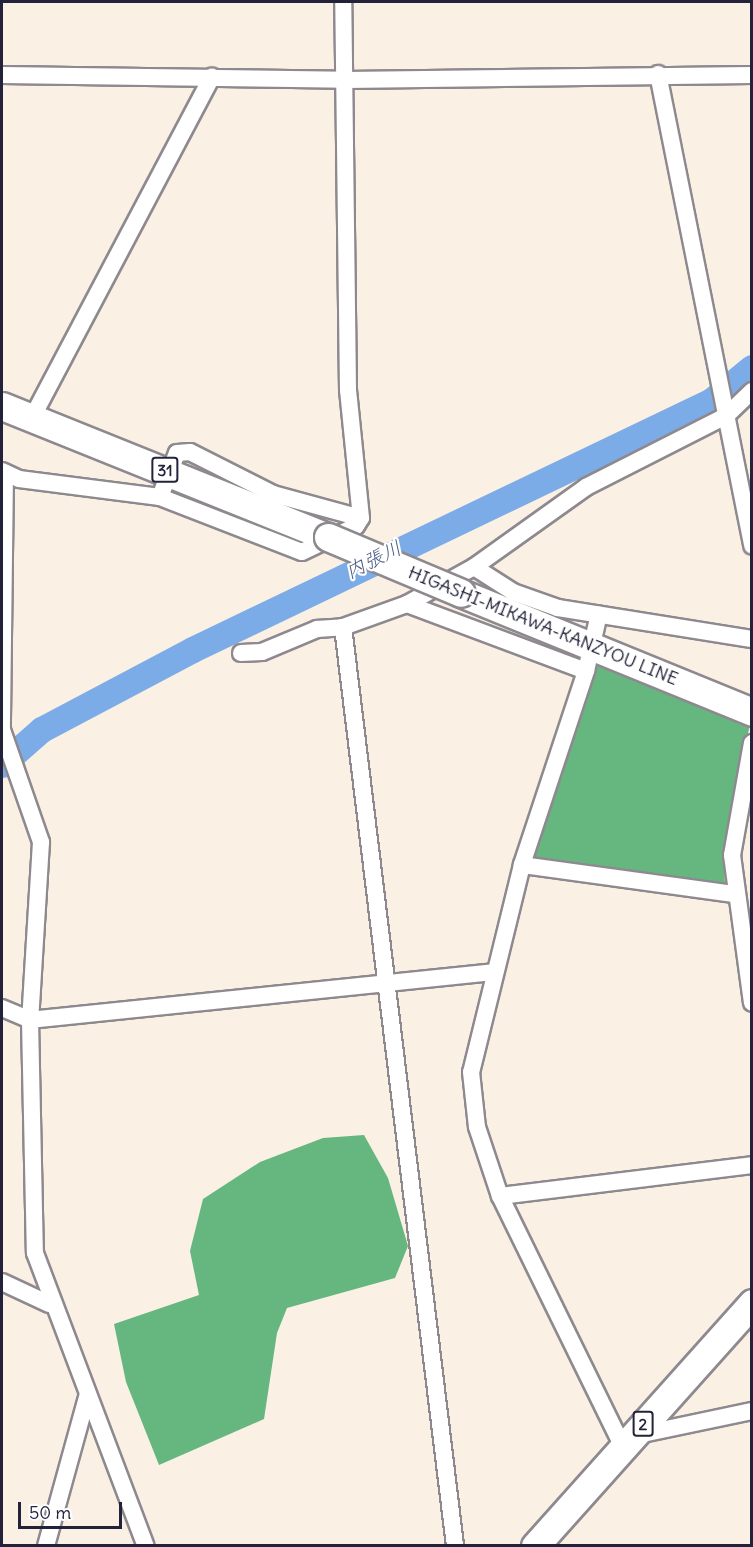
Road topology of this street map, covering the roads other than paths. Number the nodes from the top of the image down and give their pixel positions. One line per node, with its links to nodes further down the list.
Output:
1 (343, 2): 6 (street)
2 (658, 74): 4 (street); 6 (street); 9 (street)
3 (2, 75): 5 (street)
4 (752, 75)
5 (212, 77): 6 (street); 10 (street)
6 (345, 80): 14 (street)
7 (752, 390): 9 (street)
8 (2, 406): 10 (main road, HIGASHI-MIKAWA-KANZYOU LINE / 31)
9 (726, 416): 12 (street); 16 (street)
10 (32, 418): 13 (main road, HIGASHI-MIKAWA-KANZYOU LINE / 31)
11 (3, 472): 13 (street); 31 (street)
12 (746, 480): 15 (street)
13 (164, 484): 14 (street); 14 (street); 22 (main road, HIGASHI-MIKAWA-KANZYOU LINE / 31, bridge)
14 (361, 518)
15 (752, 546)
16 (474, 567): 17 (street); 18 (street)
17 (407, 604): 19 (street); 22 (street)
18 (599, 614): 20 (street); 22 (street)
19 (343, 627): 21 (street); 28 (street)
20 (752, 639)
21 (242, 653)
22 (589, 659): 23 (main road, HIGASHI-MIKAWA-KANZYOU LINE / 31); 25 (street)
23 (752, 712)
24 (752, 743): 26 (street)
25 (522, 865): 26 (street); 27 (street)
26 (733, 894): 29 (street)
27 (493, 972): 28 (street); 33 (street)
28 (387, 983): 31 (street); 42 (street)
29 (752, 1004)
30 (2, 1008): 31 (street)
31 (30, 1020): 36 (street)
32 (752, 1165): 33 (street)
33 (500, 1196): 39 (street)
34 (2, 1282): 36 (street)
35 (752, 1303): 39 (main road, 2)
36 (50, 1304): 37 (street)
37 (87, 1397): 40 (street); 41 (street)
38 (752, 1411): 39 (street)
39 (628, 1442): 43 (main road, 2)
40 (45, 1545)
41 (146, 1545)
42 (455, 1545)
43 (535, 1545)

